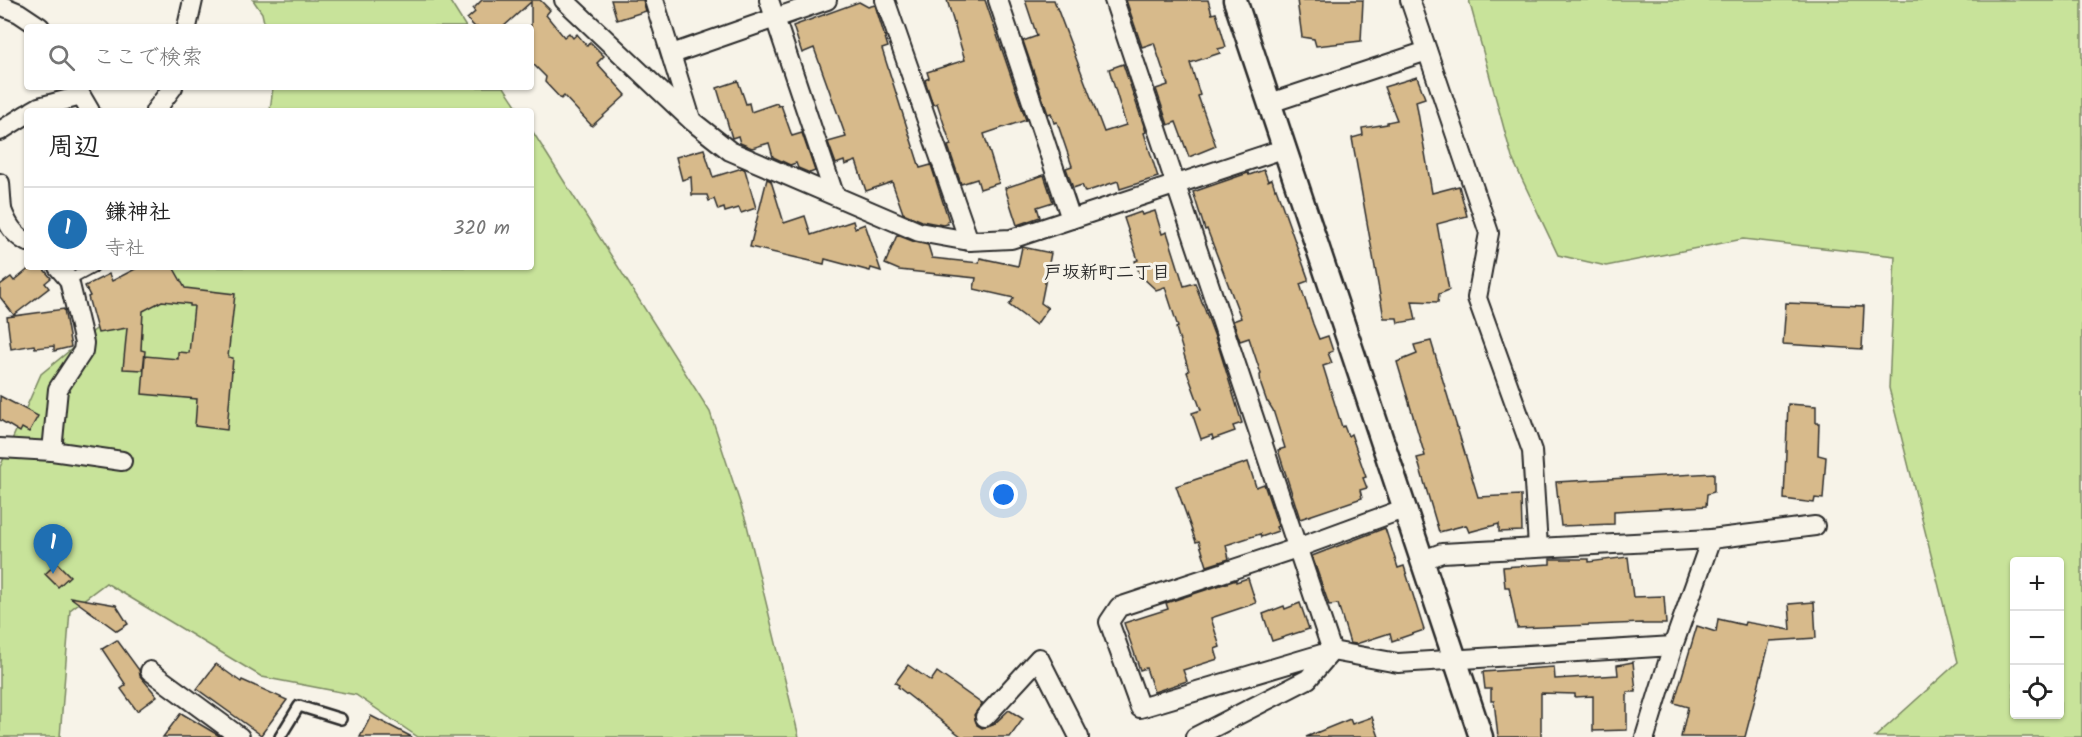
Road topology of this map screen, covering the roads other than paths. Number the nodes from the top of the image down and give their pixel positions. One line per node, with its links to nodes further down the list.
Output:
1 (192, 0): 13 (street)
2 (564, 0): 22 (street)
3 (654, 0): 15 (street)
4 (827, 0): 11 (street)
5 (885, 0): 31 (street)
6 (999, 0): 29 (street)
7 (1114, 0): 26 (street)
8 (1235, 0): 18 (street)
9 (1410, 0): 14 (street)
10 (0, 5): 12 (street)
11 (772, 9): 15 (street); 27 (street)
12 (36, 24)
13 (188, 24)
14 (1427, 51): 18 (street); 40 (street)
15 (672, 54): 22 (street)
16 (171, 90): 20 (street)
17 (82, 98): 19 (street)
18 (1270, 103): 24 (street)
19 (37, 108)
20 (157, 108)
21 (24, 116): 23 (street)
22 (692, 121): 27 (street)
23 (0, 131)
24 (1286, 148): 26 (street); 37 (street)
25 (0, 183): 28 (street)
26 (1176, 184): 29 (street); 41 (street)
27 (834, 194): 31 (street)
28 (1, 210): 30 (street)
29 (1071, 219): 31 (street)
30 (24, 240)
31 (969, 241)
32 (78, 270): 33 (lane)
33 (63, 273): 35 (street)
34 (0, 448): 35 (street)
35 (52, 451): 36 (street)
36 (122, 461)
37 (1406, 508): 41 (street); 42 (street)
38 (1815, 526): 39 (street)
39 (1711, 539): 40 (street); 43 (street)
40 (1538, 547): 42 (street)
41 (1297, 548): 44 (street); 44 (street)
42 (1423, 560): 45 (street)
43 (1673, 646): 45 (street); 54 (street)
44 (1332, 651): 45 (street); 52 (street)
45 (1455, 661): 53 (street)
46 (150, 671): 49 (street)
47 (985, 717): 51 (street)
48 (341, 719): 50 (lane)
49 (240, 737)
50 (280, 737)
51 (1079, 737)
52 (1195, 737)
53 (1482, 737)
54 (1645, 737)

